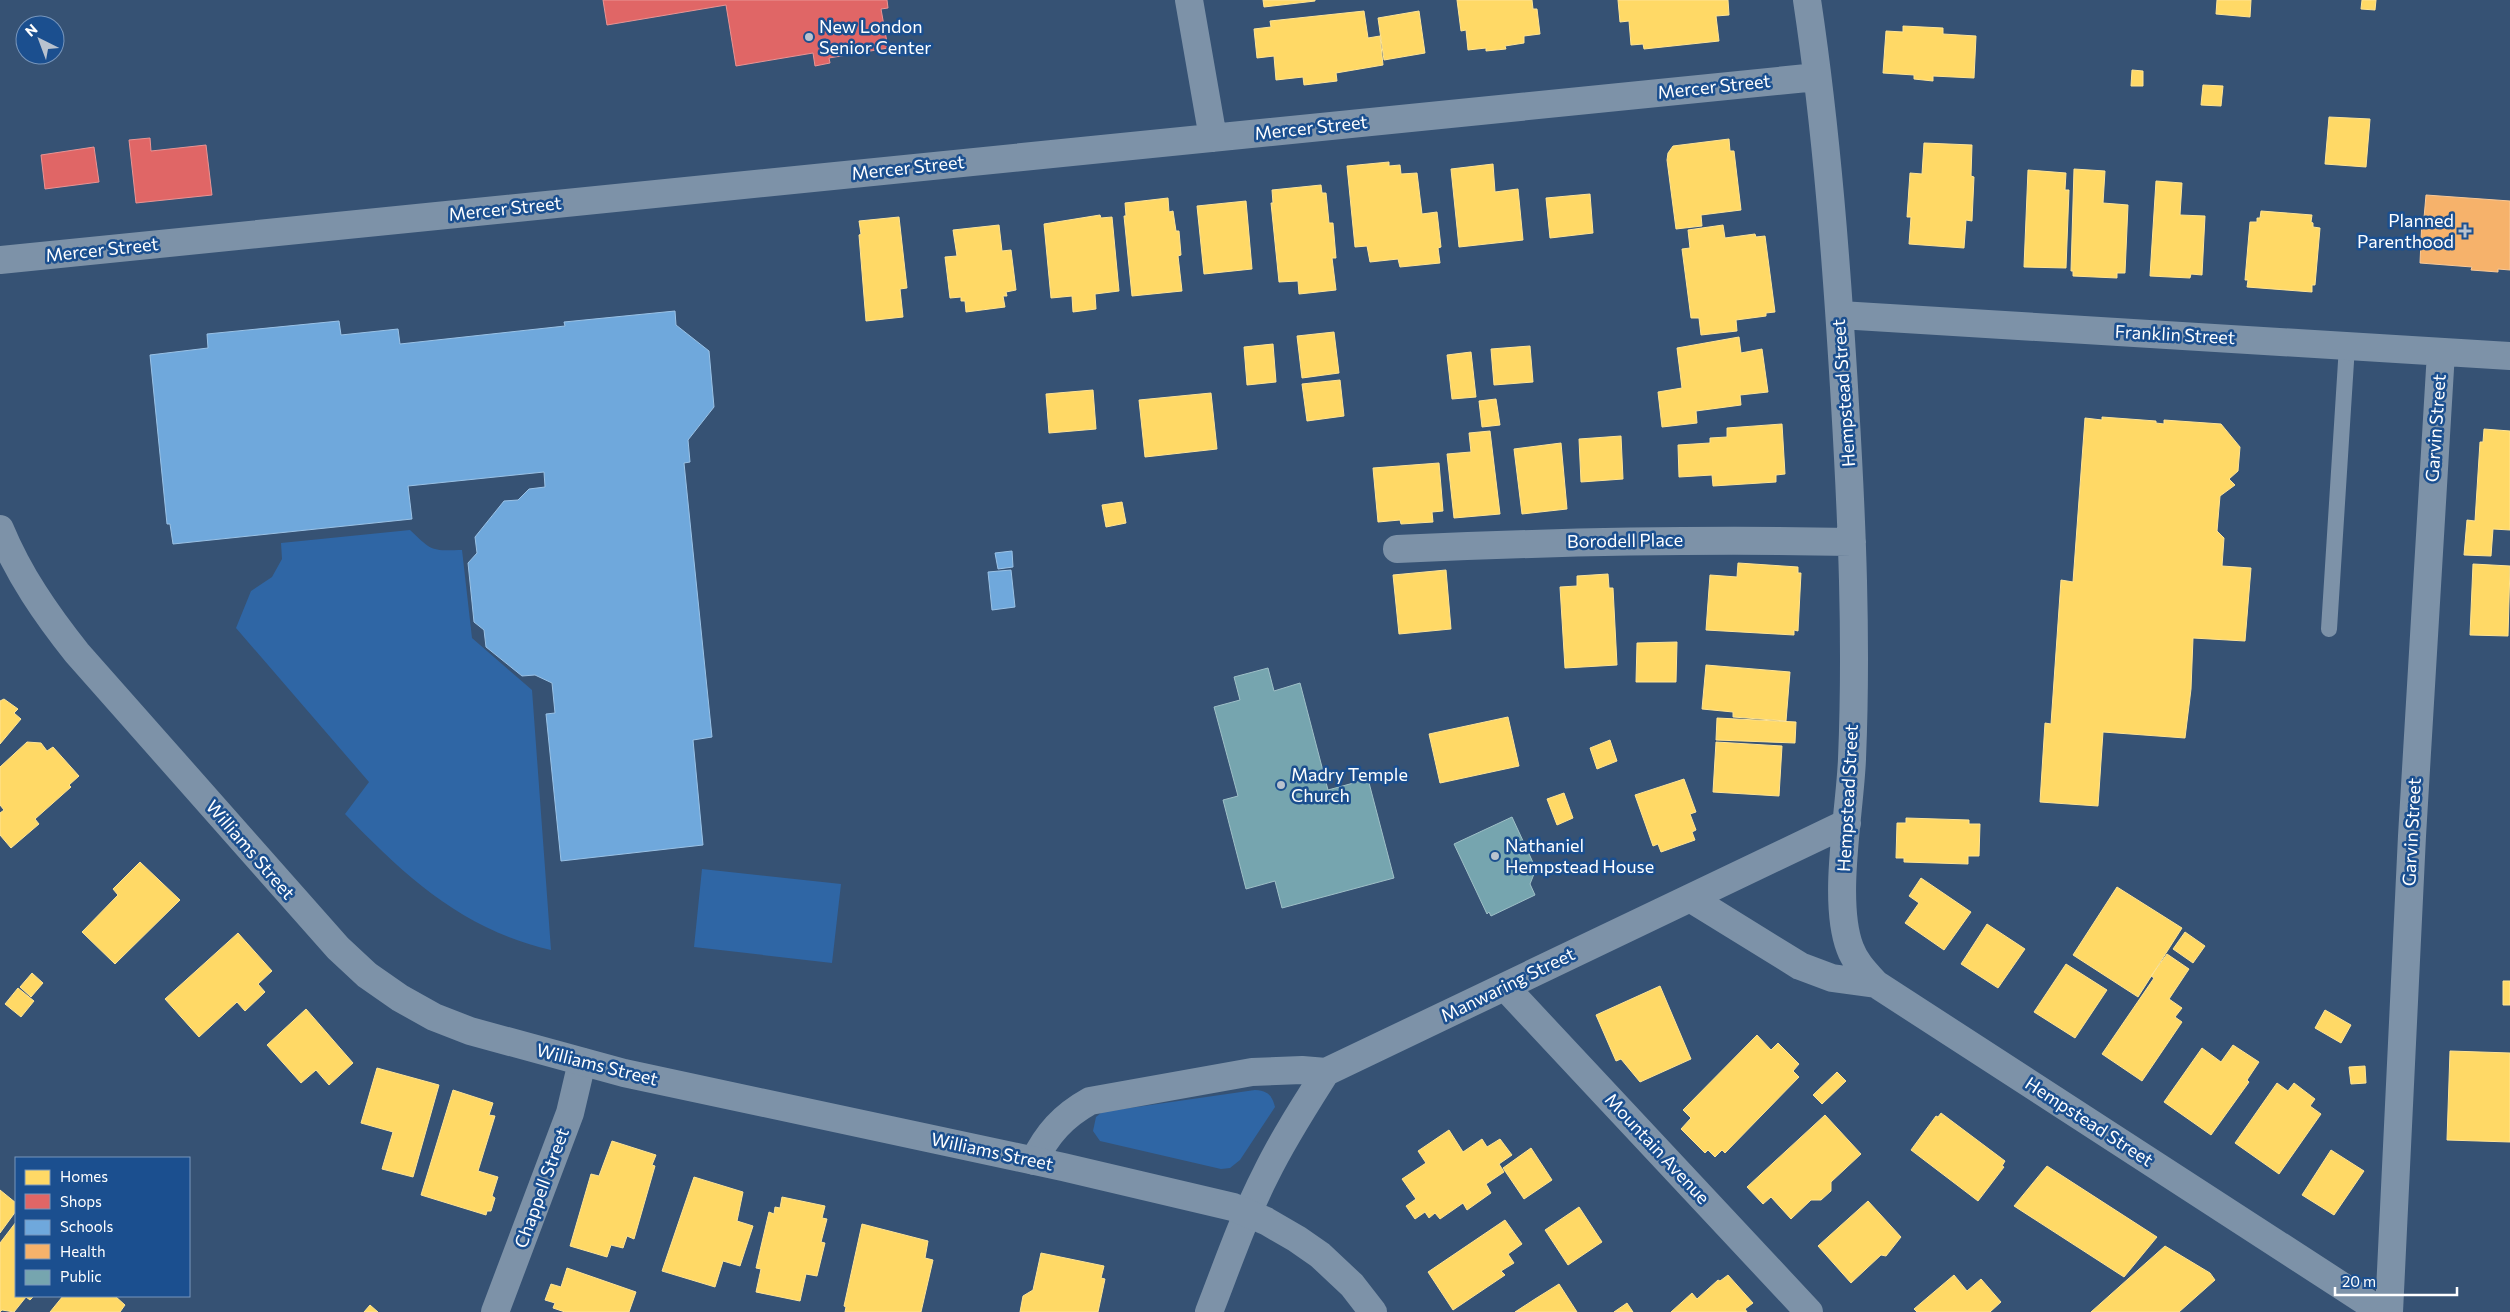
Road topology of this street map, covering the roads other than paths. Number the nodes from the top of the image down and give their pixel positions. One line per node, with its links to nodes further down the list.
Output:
1 (1189, 0): 4 (street)
2 (1807, 0): 3 (street, Hempstead Street)
3 (1817, 77): 4 (street, Mercer Street); 6 (street, Hempstead Street)
4 (1213, 138): 5 (street, Mercer Street)
5 (0, 260)
6 (1840, 315): 7 (street, Franklin Street); 11 (street, Hempstead Street)
7 (2347, 346): 8 (street, Franklin Street); 14 (lane)
8 (2441, 352): 9 (street, Franklin Street); 28 (street, Garvin Street)
9 (2510, 356)
10 (0, 528): 13 (street, Williams Street)
11 (1852, 542): 12 (street, Borodell Place); 15 (street, Hempstead Street)
12 (1397, 549)
13 (5, 557): 19 (street, Williams Street)
14 (2329, 629)
15 (1847, 822): 16 (street, Manwaring Street); 17 (street, Hempstead Street)
16 (1690, 898): 17 (street); 18 (street, Manwaring Street)
17 (1876, 984): 27 (street, Hempstead Street)
18 (1505, 987): 20 (street, Manwaring Street); 26 (street, Mountain Avenue)
19 (582, 1062): 21 (street, Williams Street); 23 (street, Chappell Street)
20 (1326, 1072): 21 (street, Manwaring Street); 22 (street)
21 (1034, 1161): 22 (street, Williams Street)
22 (1248, 1213): 24 (street); 25 (street, Williams Street)
23 (495, 1312)
24 (1209, 1312)
25 (1373, 1312)
26 (1809, 1312)
27 (2382, 1312)
28 (2389, 1312)

